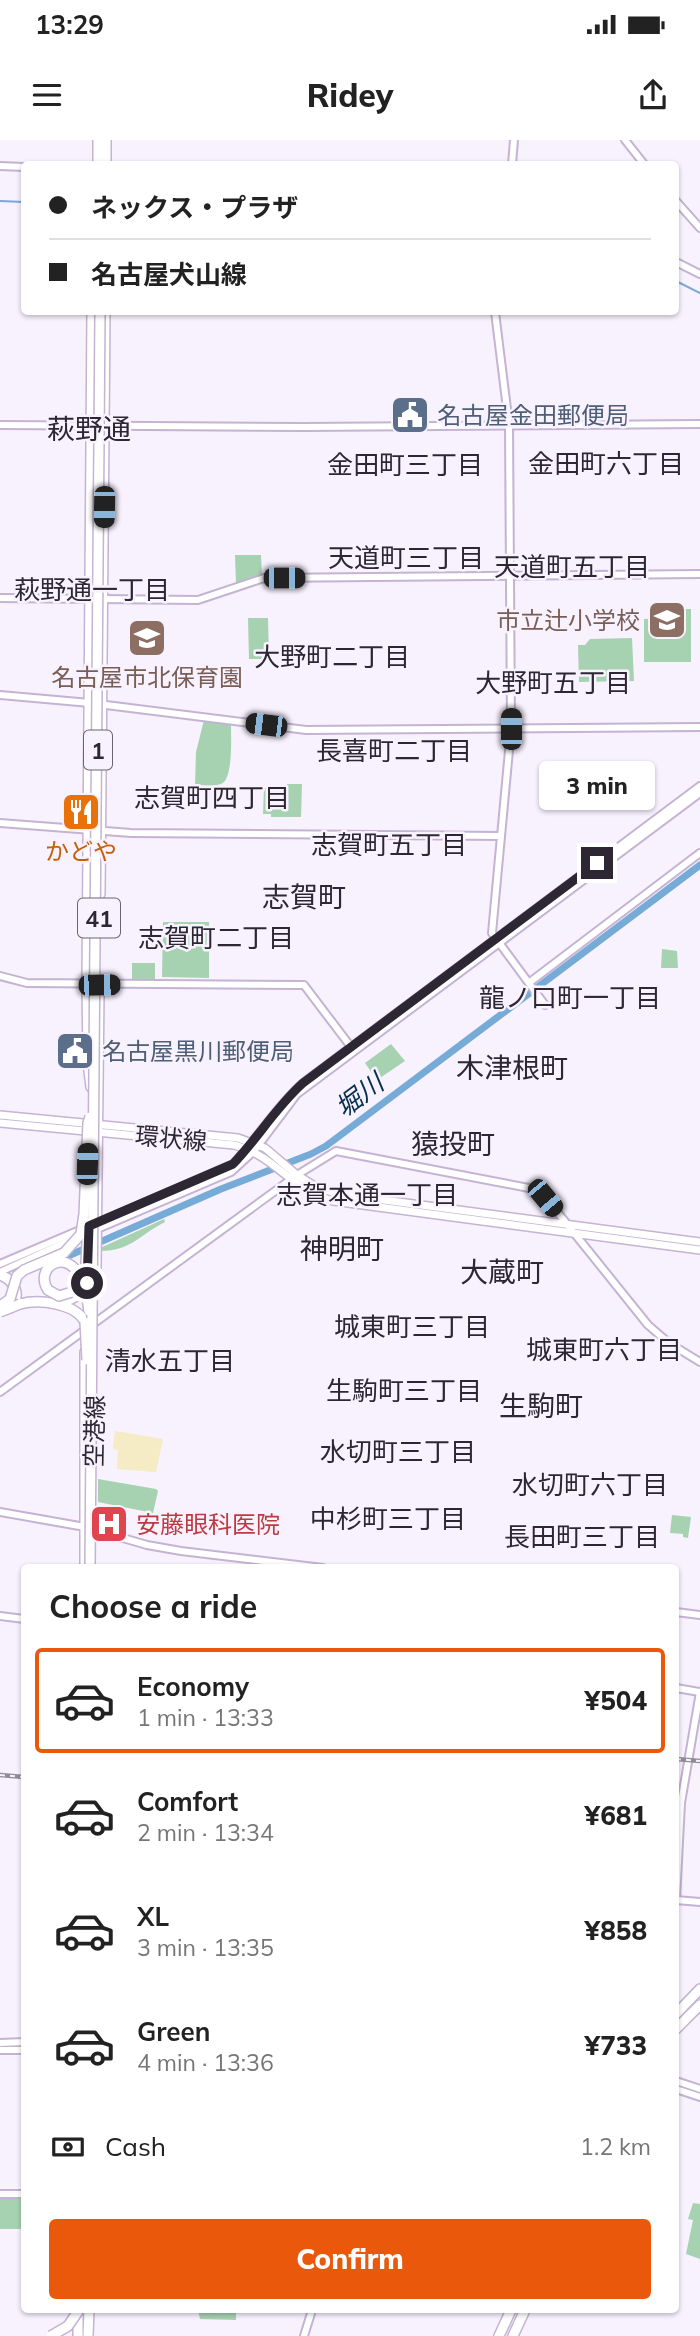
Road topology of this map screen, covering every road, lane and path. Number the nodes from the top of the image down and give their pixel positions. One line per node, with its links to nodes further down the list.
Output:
1 (100, 140): 4 (highway)
2 (514, 140): 5 (street)
3 (625, 140): 6 (street)
4 (100, 161)
5 (512, 161)
6 (642, 161)
7 (0, 166): 8 (street)
8 (21, 167)
9 (679, 204): 10 (street)
10 (700, 228)
11 (679, 264): 12 (street)
12 (700, 274)
13 (99, 315): 20 (highway, 41)
14 (99, 315): 21 (highway, 41)
15 (99, 315): 48 (highway, 1, bridge)
16 (495, 315): 19 (street)
17 (700, 424): 19 (street)
18 (0, 425): 20 (street)
19 (509, 425): 21 (street); 23 (street)
20 (91, 426): 21 (street); 25 (highway, 41)
21 (104, 426): 26 (highway, 41)
22 (700, 574): 23 (street)
23 (509, 576): 26 (street); 31 (street)
24 (0, 598): 25 (street)
25 (90, 599): 26 (street); 28 (highway, 41)
26 (103, 599): 29 (highway, 41)
27 (0, 695): 28 (street)
28 (90, 703): 29 (street); 35 (highway, 41)
29 (102, 705): 31 (street); 36 (highway, 41)
30 (700, 727): 31 (street)
31 (511, 729): 37 (street)
32 (700, 786): 39 (street)
33 (700, 793): 39 (street)
34 (0, 823): 35 (street)
35 (89, 830): 36 (street); 41 (highway, 41)
36 (101, 832): 37 (street); 43 (highway, 41)
37 (501, 836): 39 (street)
38 (700, 853): 42 (street)
39 (497, 940): 42 (street); 45 (street)
40 (0, 976): 41 (street)
41 (88, 984): 43 (street); 48 (highway, 41)
42 (531, 984): 44 (street)
43 (99, 985): 45 (street); 48 (highway, 41)
44 (545, 1005)
45 (352, 1049): 49 (street)
46 (0, 1115): 48 (main road, 環状線)
47 (0, 1123): 48 (main road, 環状線)
48 (93, 1124): 49 (main road, 環状線); 52 (highway, 41); 57 (highway, bridge); 60 (highway, bridge); 66 (highway, 1, bridge); 67 (highway, 1, bridge)
49 (253, 1147): 50 (main road, 環状線); 52 (street)
50 (294, 1178): 51 (main road, 環状線); 51 (street); 53 (main road, 環状線); 62 (street)
51 (567, 1224): 53 (street); 54 (main road, 環状線)
52 (93, 1232): 56 (street); 58 (street); 62 (highway, 空港線 / 41, bridge); 63 (highway, 空港線 / 41, bridge)
53 (574, 1233): 55 (main road, 環状線); 64 (street)
54 (700, 1242)
55 (700, 1250)
56 (0, 1264)
57 (39, 1265): 61 (highway, bridge); 67 (highway, bridge)
58 (0, 1273): 61 (highway, bridge)
59 (0, 1280): 61 (highway, bridge)
60 (49, 1303): 61 (highway, bridge); 66 (highway, bridge)
61 (0, 1310)
62 (95, 1321): 63 (street); 69 (highway, 空港線 / 41)
63 (86, 1328): 65 (street); 69 (highway, 空港線 / 41)
64 (700, 1362)
65 (0, 1392)
66 (88, 1404): 70 (highway, 1, bridge)
67 (92, 1414): 71 (highway, 1, bridge)
68 (0, 1512): 69 (street)
69 (89, 1528): 72 (highway, 空港線 / 41); 73 (street)
70 (89, 1564)
71 (89, 1564)
72 (89, 1564)
73 (281, 1564)
74 (679, 1612): 75 (street)
75 (700, 1615)
76 (0, 1616): 77 (street)
77 (21, 1619)
78 (679, 1688): 79 (street)
79 (700, 1692): 80 (street)
80 (679, 1842)
81 (679, 1900): 82 (street)
82 (700, 1902)
83 (700, 1989): 85 (highway)
84 (700, 2005): 86 (highway)
85 (679, 2011)
86 (679, 2026)
87 (21, 2042): 88 (street)
88 (0, 2043)
89 (0, 2050): 90 (street)
90 (21, 2050)
91 (679, 2082): 92 (street)
92 (700, 2089)
93 (679, 2090): 94 (street)
94 (700, 2097)
95 (0, 2193): 96 (street)
96 (21, 2194)
97 (91, 2313): 103 (highway)
98 (311, 2313): 104 (street)
99 (510, 2313): 106 (highway)
100 (524, 2313): 107 (highway)
101 (79, 2317): 102 (highway, bridge)
102 (51, 2336)
103 (90, 2336)
104 (304, 2336)
105 (493, 2336): 106 (street)
106 (499, 2336)
107 (513, 2336)

